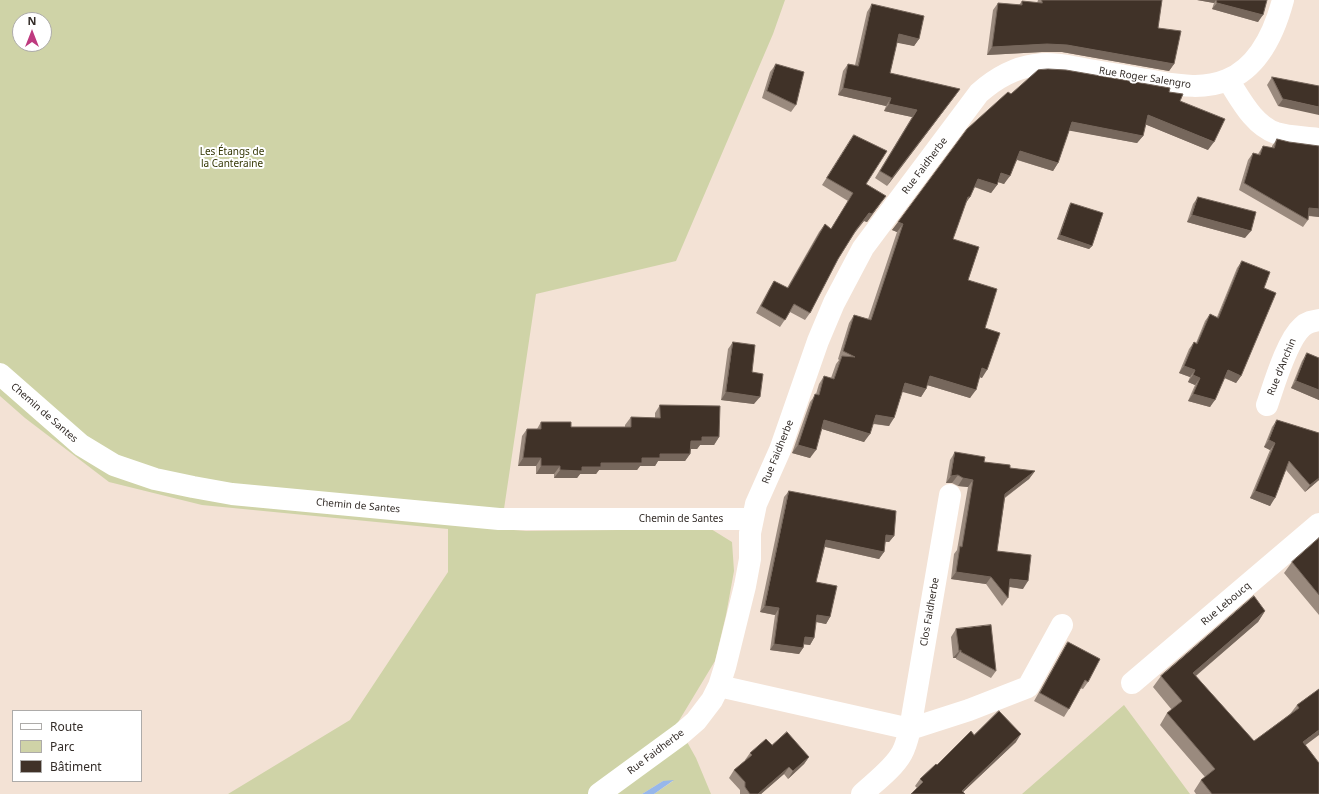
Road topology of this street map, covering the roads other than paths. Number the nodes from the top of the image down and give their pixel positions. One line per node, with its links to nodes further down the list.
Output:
1 (1282, 0): 2 (street, Rue Roger Salengro)
2 (1228, 80): 3 (street, Rue Roger Salengro); 4 (street)
3 (974, 100): 9 (street, Rue Faidherbe)
4 (1319, 139)
5 (1319, 320): 7 (street, Rue d'Anchin)
6 (0, 374): 9 (street, Chemin de Santes)
7 (1267, 405)
8 (950, 495): 14 (street, Clos Faidherbe)
9 (752, 519): 13 (street, Rue Faidherbe)
10 (1319, 524): 12 (street, Rue Leboucq)
11 (1062, 625): 14 (street)
12 (1132, 683)
13 (719, 686): 14 (street); 15 (street, Rue Faidherbe)
14 (910, 729): 16 (street, Clos Faidherbe)
15 (599, 794)
16 (862, 794)

